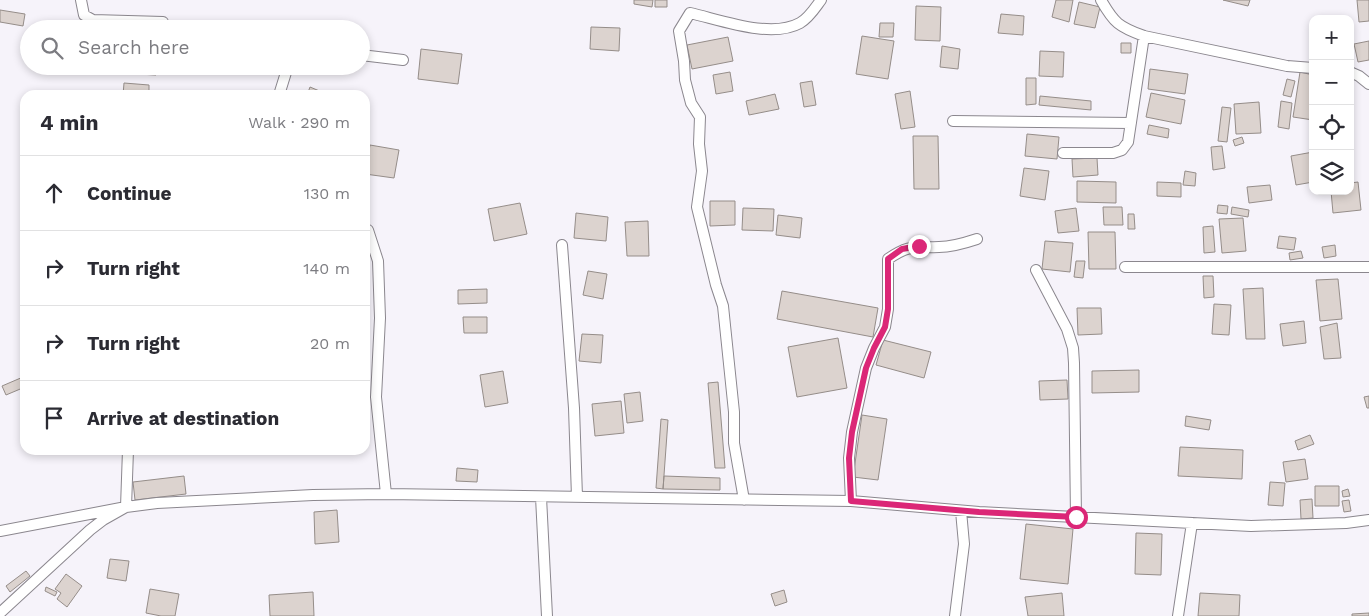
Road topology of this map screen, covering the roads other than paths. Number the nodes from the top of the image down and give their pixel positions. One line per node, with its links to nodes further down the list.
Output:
1 (81, 0): 4 (street)
2 (821, 0): 26 (street)
3 (1101, 0): 5 (street)
4 (93, 20)
5 (1144, 36): 8 (street); 14 (street)
6 (370, 56): 7 (street)
7 (403, 60)
8 (1309, 68)
9 (1354, 74): 11 (street)
10 (285, 75): 12 (street)
11 (1369, 84)
12 (281, 90)
13 (953, 121): 14 (street)
14 (1131, 123): 15 (street)
15 (1063, 153)
16 (370, 236): 23 (street)
17 (977, 239): 27 (street)
18 (562, 245): 25 (street)
19 (1126, 267): 20 (street)
20 (1369, 267)
21 (1036, 270): 30 (street)
22 (128, 455): 28 (street)
23 (386, 494): 24 (street); 28 (street)
24 (541, 497): 25 (street); 35 (street)
25 (577, 498): 26 (street)
26 (744, 500): 27 (street)
27 (851, 501): 29 (street)
28 (126, 507): 33 (street); 34 (street)
29 (961, 511): 30 (street); 36 (street)
30 (1076, 517): 32 (street)
31 (1369, 520): 32 (street)
32 (1192, 523): 37 (street)
33 (0, 531)
34 (0, 613)
35 (547, 616)
36 (955, 616)
37 (1178, 616)

